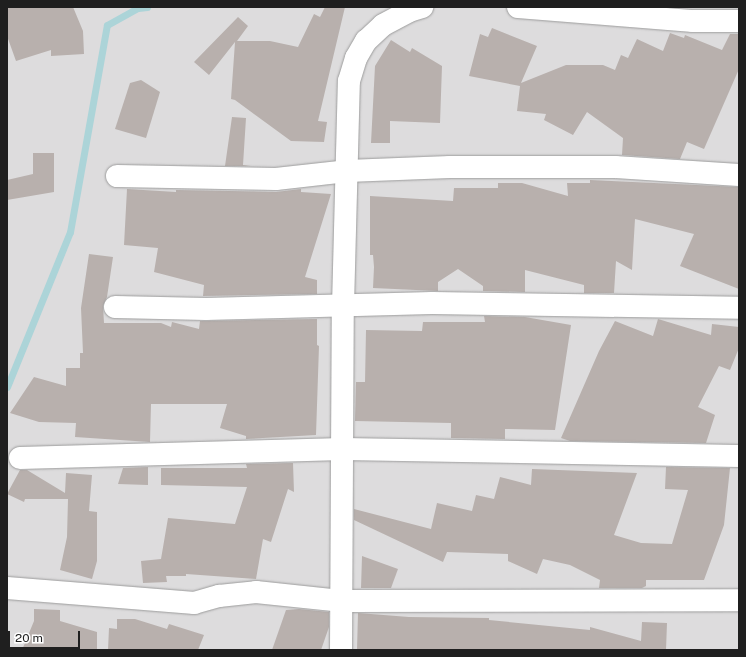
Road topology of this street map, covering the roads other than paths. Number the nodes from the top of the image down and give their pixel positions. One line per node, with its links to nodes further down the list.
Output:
1 (422, 7): 5 (street)
2 (518, 7): 3 (street)
3 (586, 10): 4 (street)
4 (739, 21)
5 (347, 171): 6 (street); 7 (street); 8 (street)
6 (739, 175)
7 (116, 176)
8 (343, 306): 9 (street); 10 (street); 11 (street)
9 (115, 307)
10 (739, 308)
11 (343, 449): 12 (street); 13 (street); 16 (street)
12 (739, 456)
13 (20, 458)
14 (7, 588): 16 (street)
15 (739, 600): 16 (street)
16 (341, 601): 17 (street)
17 (341, 650)

